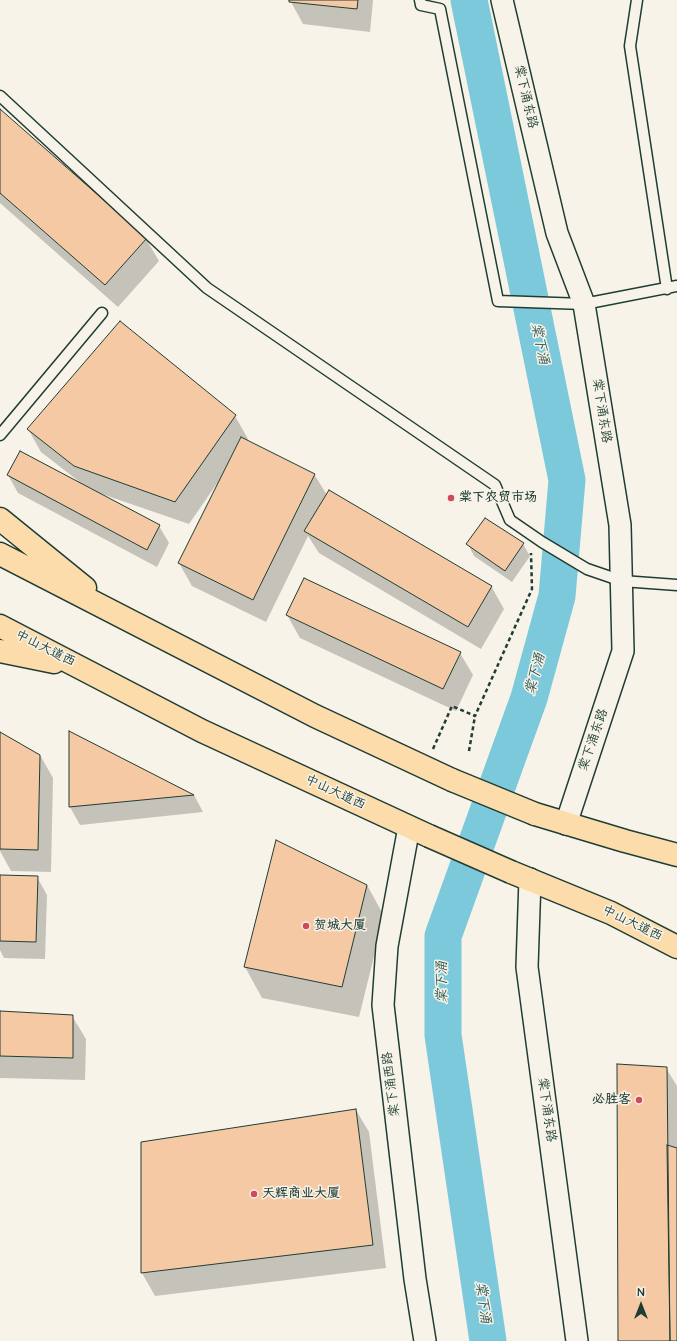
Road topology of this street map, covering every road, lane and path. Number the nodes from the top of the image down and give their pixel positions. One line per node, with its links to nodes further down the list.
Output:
1 (420, 0): 6 (lane)
2 (502, 0): 6 (street, 棠下涌东路)
3 (637, 0): 5 (lane)
4 (0, 96): 10 (lane)
5 (672, 287): 6 (lane)
6 (584, 304): 12 (street, 棠下涌东路)
7 (102, 313): 8 (lane)
8 (0, 435)
9 (0, 519): 14 (highway)
10 (531, 535): 12 (lane); 18 (path)
11 (0, 554): 14 (highway)
12 (622, 581): 13 (lane); 21 (street, 棠下涌东路)
13 (677, 585)
14 (122, 618): 20 (highway)
15 (0, 626): 17 (highway, 中山大道西)
16 (0, 651): 17 (highway)
17 (82, 669): 22 (highway, 中山大道西)
18 (475, 716): 19 (path); 20 (path)
19 (469, 752)
20 (425, 768): 21 (highway, bridge)
21 (566, 824): 23 (highway)
22 (409, 827): 24 (highway, 中山大道西, bridge); 26 (street, 棠下涌西路)
23 (677, 855)
24 (520, 875): 25 (highway, 中山大道西); 27 (street, 棠下涌东路)
25 (677, 947)
26 (425, 1341)
27 (577, 1341)

